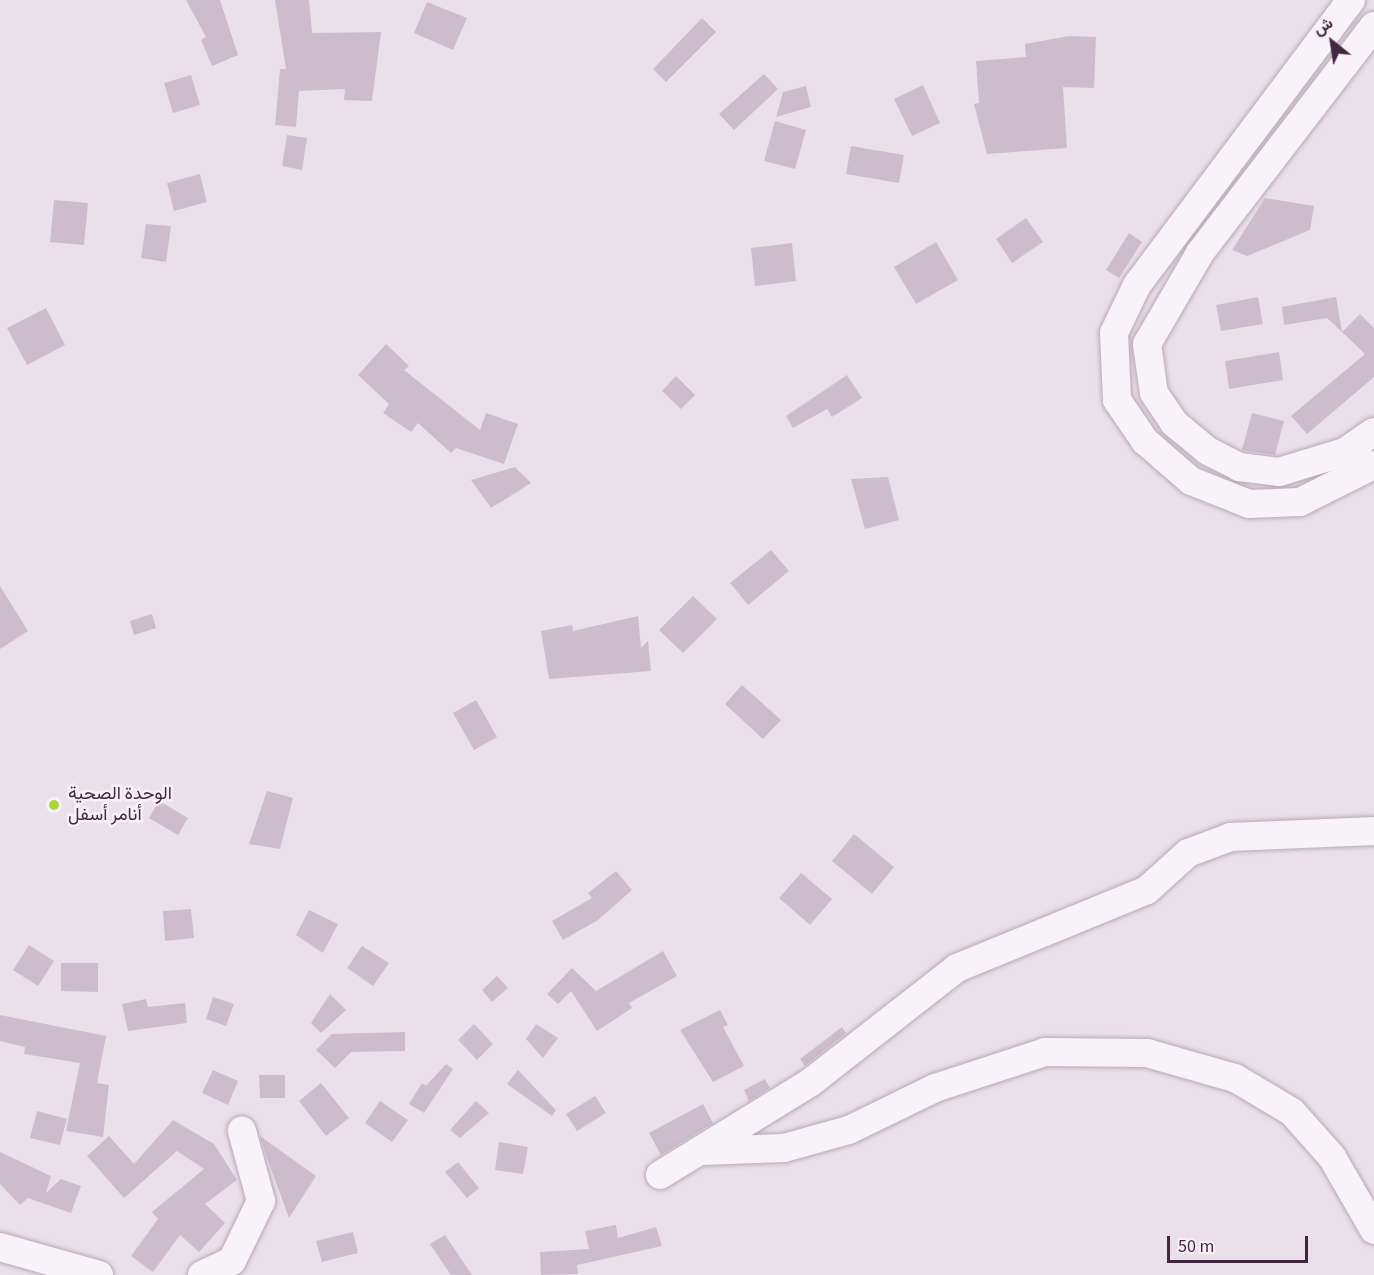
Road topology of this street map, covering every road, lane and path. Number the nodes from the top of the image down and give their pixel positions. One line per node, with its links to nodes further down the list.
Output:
1 (1352, 0): 4 (street)
2 (1374, 26): 3 (street)
3 (1374, 432)
4 (1374, 465)
5 (1374, 831): 7 (street)
6 (242, 1131): 12 (street)
7 (702, 1151): 8 (street); 9 (street)
8 (660, 1175)
9 (1374, 1230)
10 (0, 1247): 11 (street)
11 (99, 1275)
12 (202, 1275)

